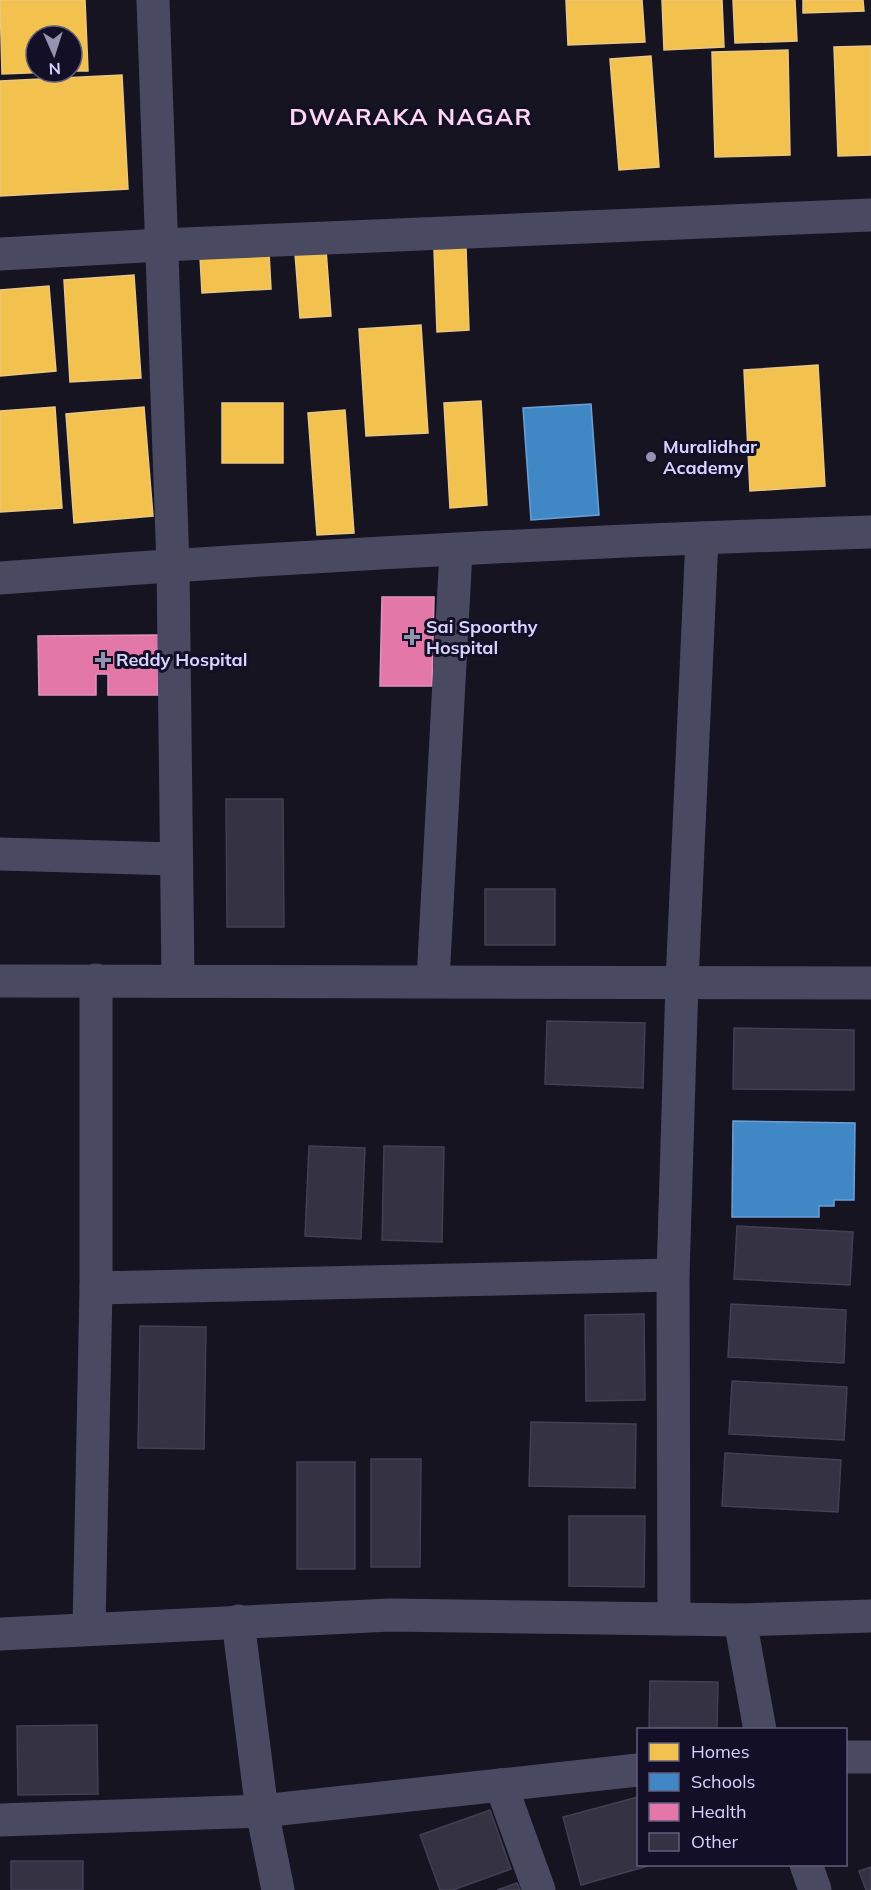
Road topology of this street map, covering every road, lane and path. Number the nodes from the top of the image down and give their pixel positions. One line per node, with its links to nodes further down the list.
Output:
1 (153, 0): 3 (street)
2 (871, 214): 3 (street)
3 (160, 245): 4 (street); 8 (street)
4 (0, 254)
5 (871, 532): 6 (street)
6 (702, 538): 7 (street); 16 (street)
7 (456, 551): 8 (street); 14 (street)
8 (172, 565): 9 (street); 11 (street)
9 (0, 578)
10 (0, 854): 11 (street)
11 (175, 859): 13 (street)
12 (96, 980): 13 (street); 15 (street); 19 (street)
13 (178, 980): 14 (street)
14 (434, 980): 16 (street)
15 (0, 981)
16 (682, 982): 17 (street); 18 (street)
17 (871, 983)
18 (673, 1275): 19 (street); 21 (street)
19 (96, 1288): 24 (street)
20 (871, 1616): 22 (street)
21 (674, 1619): 22 (street); 23 (street)
22 (740, 1620): 26 (street)
23 (238, 1621): 24 (street); 31 (street)
24 (89, 1628): 25 (street)
25 (0, 1634)
26 (760, 1728)
27 (847, 1757): 28 (street)
28 (871, 1757)
29 (637, 1770): 30 (street)
30 (501, 1785): 31 (street); 35 (street)
31 (261, 1811): 32 (street); 34 (street)
32 (0, 1820)
33 (807, 1866): 36 (street)
34 (278, 1890)
35 (539, 1890)
36 (815, 1890)

